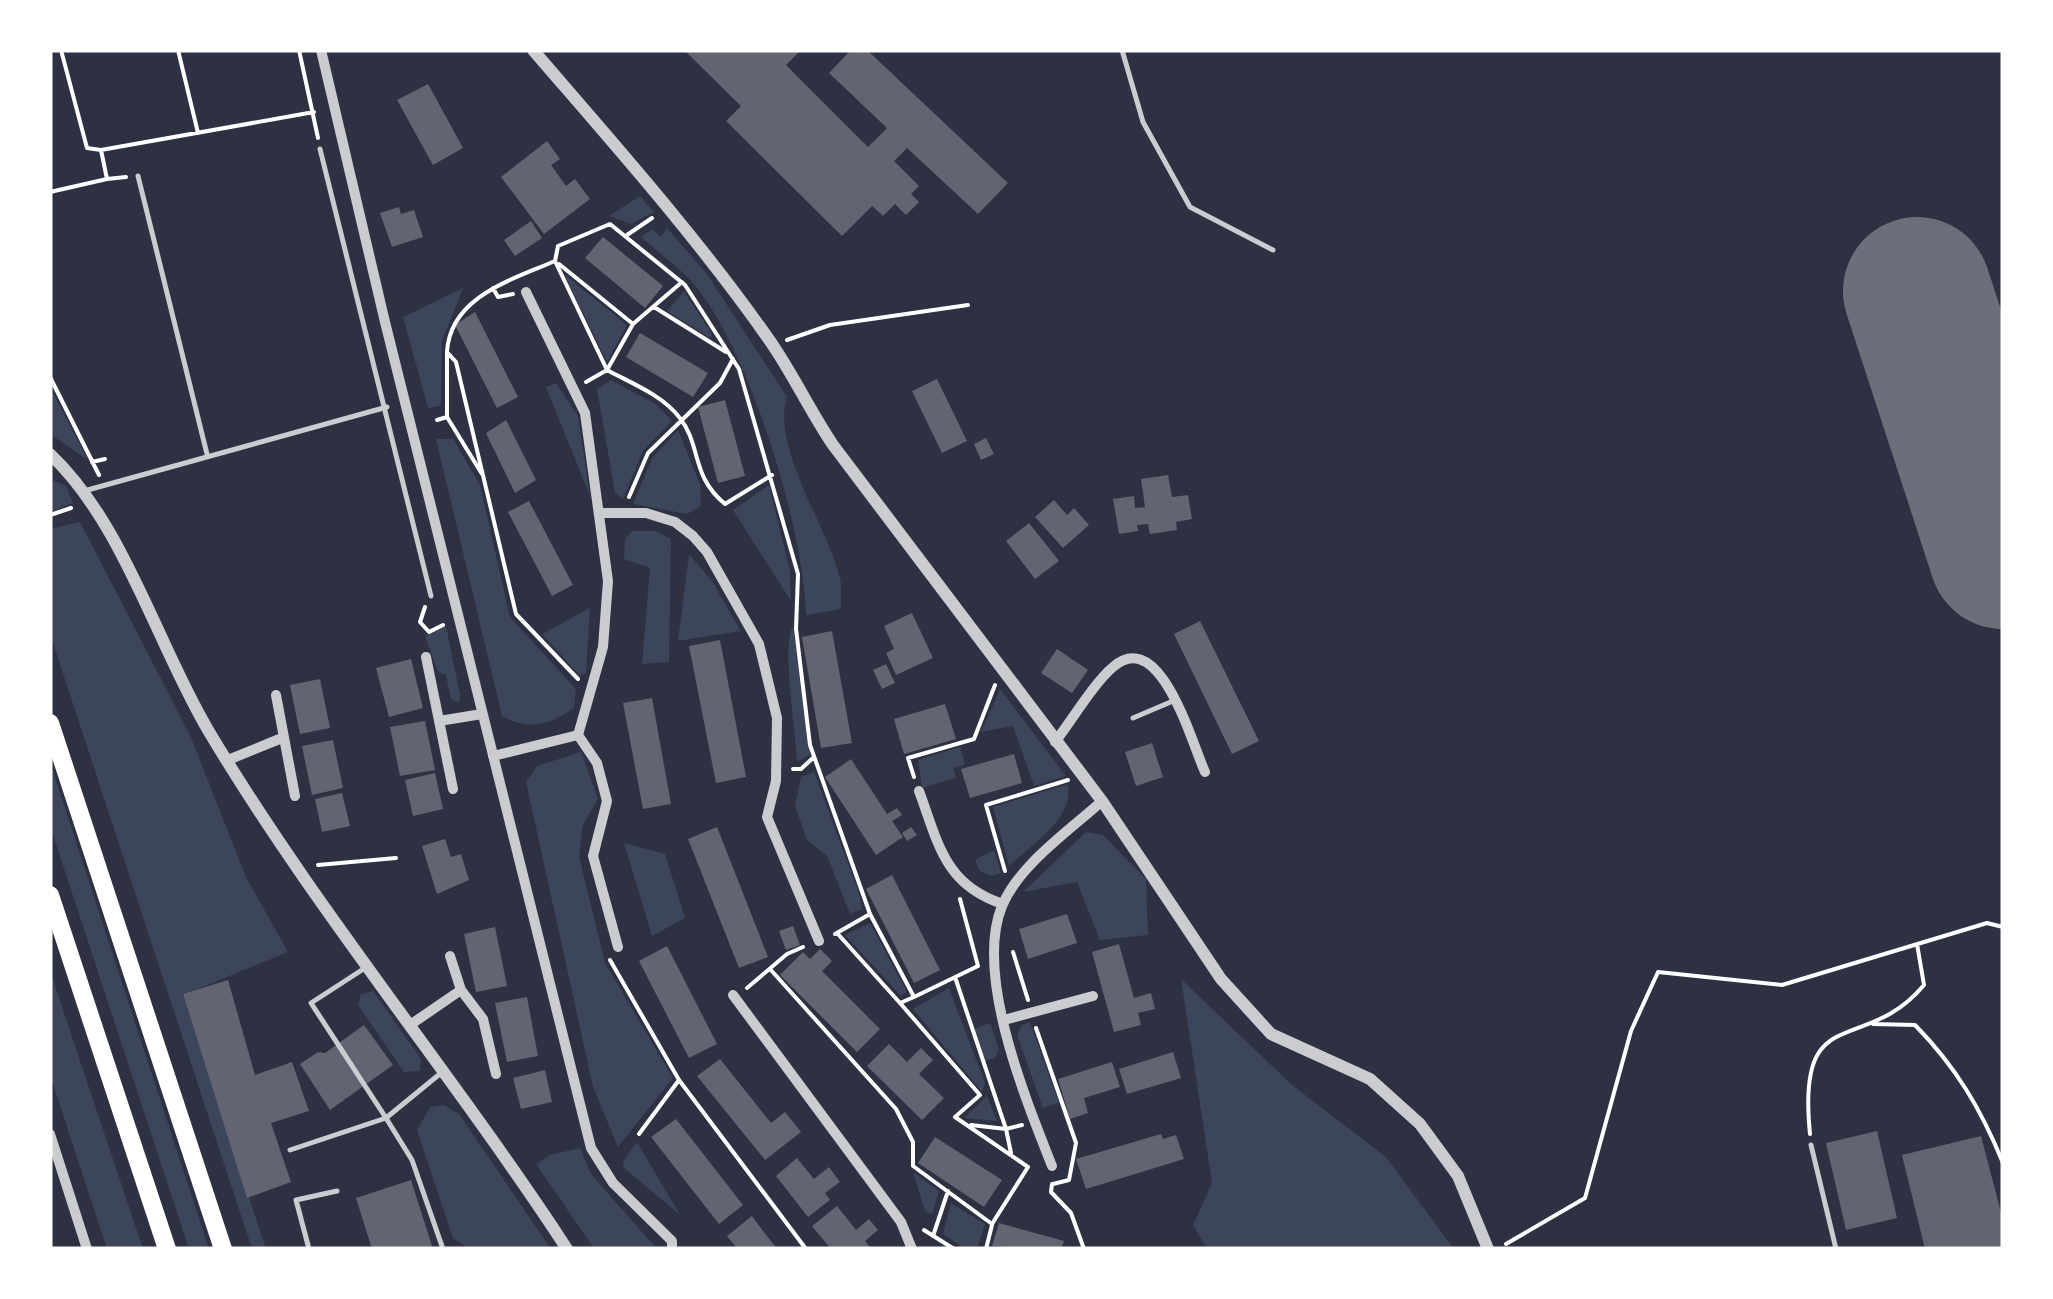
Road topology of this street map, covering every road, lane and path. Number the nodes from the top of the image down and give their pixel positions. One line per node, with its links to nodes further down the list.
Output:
1 (61, 50): 10 (path)
2 (178, 50): 8 (path)
3 (299, 50): 7 (path)
4 (322, 50): 52 (street)
5 (533, 50): 24 (street)
6 (1122, 50): 16 (lane)
7 (314, 112): 8 (path); 9 (path)
8 (198, 133): 10 (path)
9 (320, 149): 30 (lane)
10 (101, 150): 12 (path)
11 (138, 176): 12 (path); 34 (lane)
12 (107, 180): 13 (path)
13 (50, 192)
14 (650, 220): 15 (path)
15 (627, 236): 17 (path); 18 (path)
16 (1272, 250)
17 (555, 261): 19 (path); 23 (path); 27 (path)
18 (682, 282): 22 (path); 26 (path)
19 (493, 288): 20 (path); 25 (path)
20 (526, 292): 29 (street)
21 (968, 305): 24 (path)
22 (654, 306): 23 (path); 26 (path)
23 (634, 324): 27 (path)
24 (772, 344): 48 (street)
25 (448, 352): 31 (path); 38 (path)
26 (731, 357): 32 (path); 39 (path)
27 (607, 370): 29 (path); 32 (path)
28 (50, 376): 37 (path)
29 (573, 389): 42 (street)
30 (387, 407): 34 (lane); 45 (lane)
31 (448, 417): 33 (path); 38 (path)
32 (681, 418): 39 (path); 43 (path)
33 (437, 420)
34 (208, 455): 40 (lane)
35 (52, 459): 41 (street)
36 (105, 459): 37 (path)
37 (92, 462): 40 (path)
38 (482, 474): 50 (path)
39 (772, 475): 60 (path)
40 (103, 484): 41 (lane)
41 (87, 496): 44 (path); 61 (street)
42 (600, 513): 43 (street); 50 (street)
43 (622, 513): 62 (street)
44 (50, 514)
45 (431, 596): 46 (path)
46 (447, 622)
47 (426, 658): 54 (street)
48 (1000, 671): 58 (street); 66 (path)
49 (276, 694): 57 (street)
50 (591, 694): 56 (street)
51 (1174, 701): 53 (lane); 58 (street); 63 (street)
52 (482, 714): 54 (street); 59 (street)
53 (1133, 718)
54 (439, 721): 65 (street)
55 (50, 723): 121 (highway)
56 (578, 735): 59 (street); 81 (street)
57 (282, 738): 61 (street); 67 (street)
58 (1056, 742): 64 (street)
59 (493, 756): 125 (street)
60 (814, 757): 62 (path); 75 (path)
61 (228, 760): 70 (street)
62 (776, 769): 78 (street)
63 (1204, 772)
64 (1082, 776): 68 (street); 72 (path)
65 (453, 789)
66 (919, 790): 71 (street)
67 (295, 796)
68 (1102, 801): 72 (street); 131 (street)
69 (396, 858): 70 (path)
70 (299, 867): 83 (street)
71 (954, 874): 74 (street); 85 (path)
72 (1016, 886): 74 (street)
73 (50, 895): 120 (highway)
74 (1002, 904): 92 (street)
75 (870, 914): 77 (path); 89 (path)
76 (2003, 927): 80 (path)
77 (837, 933): 78 (path); 90 (path)
78 (818, 940): 84 (path)
79 (1013, 941): 91 (path)
80 (1917, 944): 93 (path); 131 (path)
81 (618, 947): 97 (path)
82 (450, 956): 86 (street)
83 (368, 966): 94 (street); 101 (lane)
84 (770, 970): 87 (path); 115 (path)
85 (956, 980): 89 (path); 98 (path)
86 (461, 990): 94 (street); 96 (street)
87 (738, 993): 127 (street)
88 (1094, 996): 91 (street)
89 (914, 997): 90 (path)
90 (900, 1004): 99 (path)
91 (1030, 1013): 92 (street); 100 (path)
92 (1004, 1020): 102 (street)
93 (1868, 1023): 107 (path); 110 (path)
94 (410, 1025): 95 (street)
95 (444, 1072): 101 (lane); 124 (street)
96 (496, 1074)
97 (680, 1080): 106 (path); 126 (path)
98 (992, 1090): 99 (path); 104 (path)
99 (980, 1095): 103 (path)
100 (1065, 1113): 102 (path); 113 (path)
101 (386, 1118): 108 (lane); 123 (lane)
102 (1034, 1122): 104 (path); 111 (street)
103 (966, 1124): 104 (path); 109 (path)
104 (1006, 1129): 109 (path)
105 (50, 1134): 119 (street)
106 (638, 1134)
107 (1811, 1145): 132 (lane)
108 (290, 1150)
109 (1011, 1156): 112 (path)
110 (2003, 1163)
111 (1052, 1166)
112 (1028, 1168): 113 (path); 116 (path)
113 (1052, 1184): 130 (path)
114 (337, 1191): 122 (lane)
115 (948, 1192): 116 (path); 118 (path)
116 (992, 1224): 129 (path)
117 (924, 1230): 118 (path)
118 (933, 1236): 128 (path)
119 (88, 1249)
120 (167, 1249)
121 (223, 1249)
122 (309, 1249)
123 (443, 1249)
124 (567, 1249)
125 (672, 1249)
126 (806, 1249)
127 (912, 1249)
128 (954, 1249)
129 (986, 1249)
130 (1084, 1249)
131 (1491, 1249)
132 (1836, 1249)

